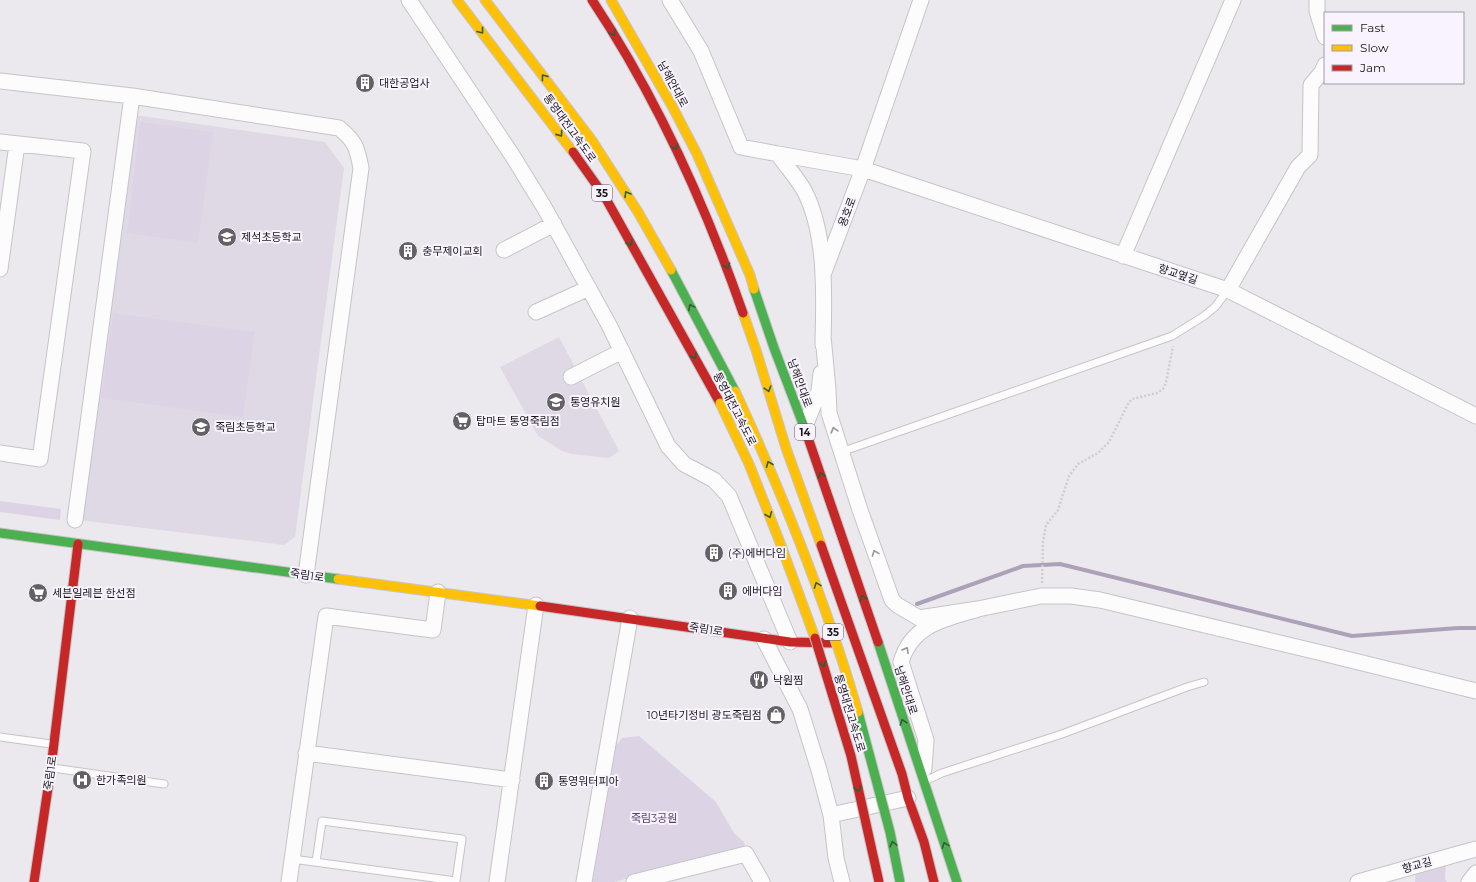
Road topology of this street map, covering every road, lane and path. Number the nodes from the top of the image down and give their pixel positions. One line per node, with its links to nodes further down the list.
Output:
1 (409, 0): 18 (street)
2 (457, 0): 68 (main road, 통영대전고속도로 / 35, one-way to 68, bridge)
3 (485, 0): 69 (main road, 통영대전고속도로 / 35, one-way to 3, bridge)
4 (592, 0): 44 (main road, 남해안대로 / 14, one-way to 44)
5 (611, 0): 31 (main road, 남해안대로 / 14)
6 (670, 0): 16 (street, 향교옆길)
7 (921, 0): 17 (street, 용호로)
8 (1233, 0): 20 (street)
9 (1317, 0): 10 (street)
10 (1324, 35)
11 (1324, 67): 24 (street)
12 (0, 81): 13 (street)
13 (132, 96): 34 (street); 38 (street)
14 (0, 142): 15 (street)
15 (17, 144): 21 (street); 33 (street)
16 (778, 154): 17 (street, 향교옆길); 22 (street)
17 (863, 169): 20 (street, 향교옆길); 22 (street, 용호로)
18 (554, 224): 19 (street); 23 (street)
19 (504, 250)
20 (1123, 256): 24 (street, 향교옆길)
21 (0, 269)
22 (822, 277): 26 (street, 용호로)
23 (589, 288): 25 (street); 28 (street)
24 (1228, 290): 27 (lane); 30 (street, 향교옆길)
25 (536, 312)
26 (823, 336): 31 (street, 용호로); 32 (street, one-way to 26)
27 (1172, 336): 32 (lane); 37 (path)
28 (622, 351): 29 (street); 45 (street)
29 (571, 377)
30 (1476, 416)
31 (804, 429): 44 (main road, 남해안대로 / 14, one-way to 31)
32 (840, 452): 41 (street, one-way to 32)
33 (0, 453)
34 (75, 520)
35 (0, 533): 36 (main road, 죽림1로)
36 (78, 544): 38 (main road, 죽림1로); 49 (main road, 죽림1로)
37 (1042, 574)
38 (306, 575): 39 (main road, 죽림1로)
39 (438, 592): 40 (main road, 죽림1로); 50 (street)
40 (536, 605): 42 (main road, 죽림1로); 52 (street)
41 (978, 609): 47 (street); 53 (street, one-way to 41)
42 (630, 618): 43 (main road, 죽림1로); 64 (street)
43 (764, 638): 45 (main road, 죽림1로); 56 (street)
44 (865, 639): 45 (main road, 죽림1로); 53 (main road, 남해안대로 / 14, one-way to 44); 55 (main road, 남해안대로 / 14)
45 (790, 642)
46 (1204, 682): 53 (lane)
47 (1476, 691)
48 (0, 737): 49 (lane)
49 (53, 744): 51 (main road, 죽림1로)
50 (306, 753): 52 (street); 58 (street)
51 (51, 768): 54 (lane); 61 (main road, 죽림1로)
52 (512, 780): 63 (street)
53 (923, 782): 71 (main road, 남해안대로 / 14, one-way to 53)
54 (164, 784)
55 (908, 798): 56 (street); 70 (main road, 남해안대로 / 14)
56 (831, 815): 67 (street)
57 (1476, 849): 72 (street, 향교길)
58 (292, 859): 59 (lane); 62 (street)
59 (316, 862): 59 (lane)
60 (1476, 873): 73 (street)
61 (34, 882)
62 (289, 882)
63 (497, 882)
64 (584, 882)
65 (636, 882): 66 (street)
66 (762, 882)
67 (842, 882)
68 (879, 882)
69 (900, 882)
70 (934, 882)
71 (957, 882)
72 (1358, 882)
73 (1469, 882)

